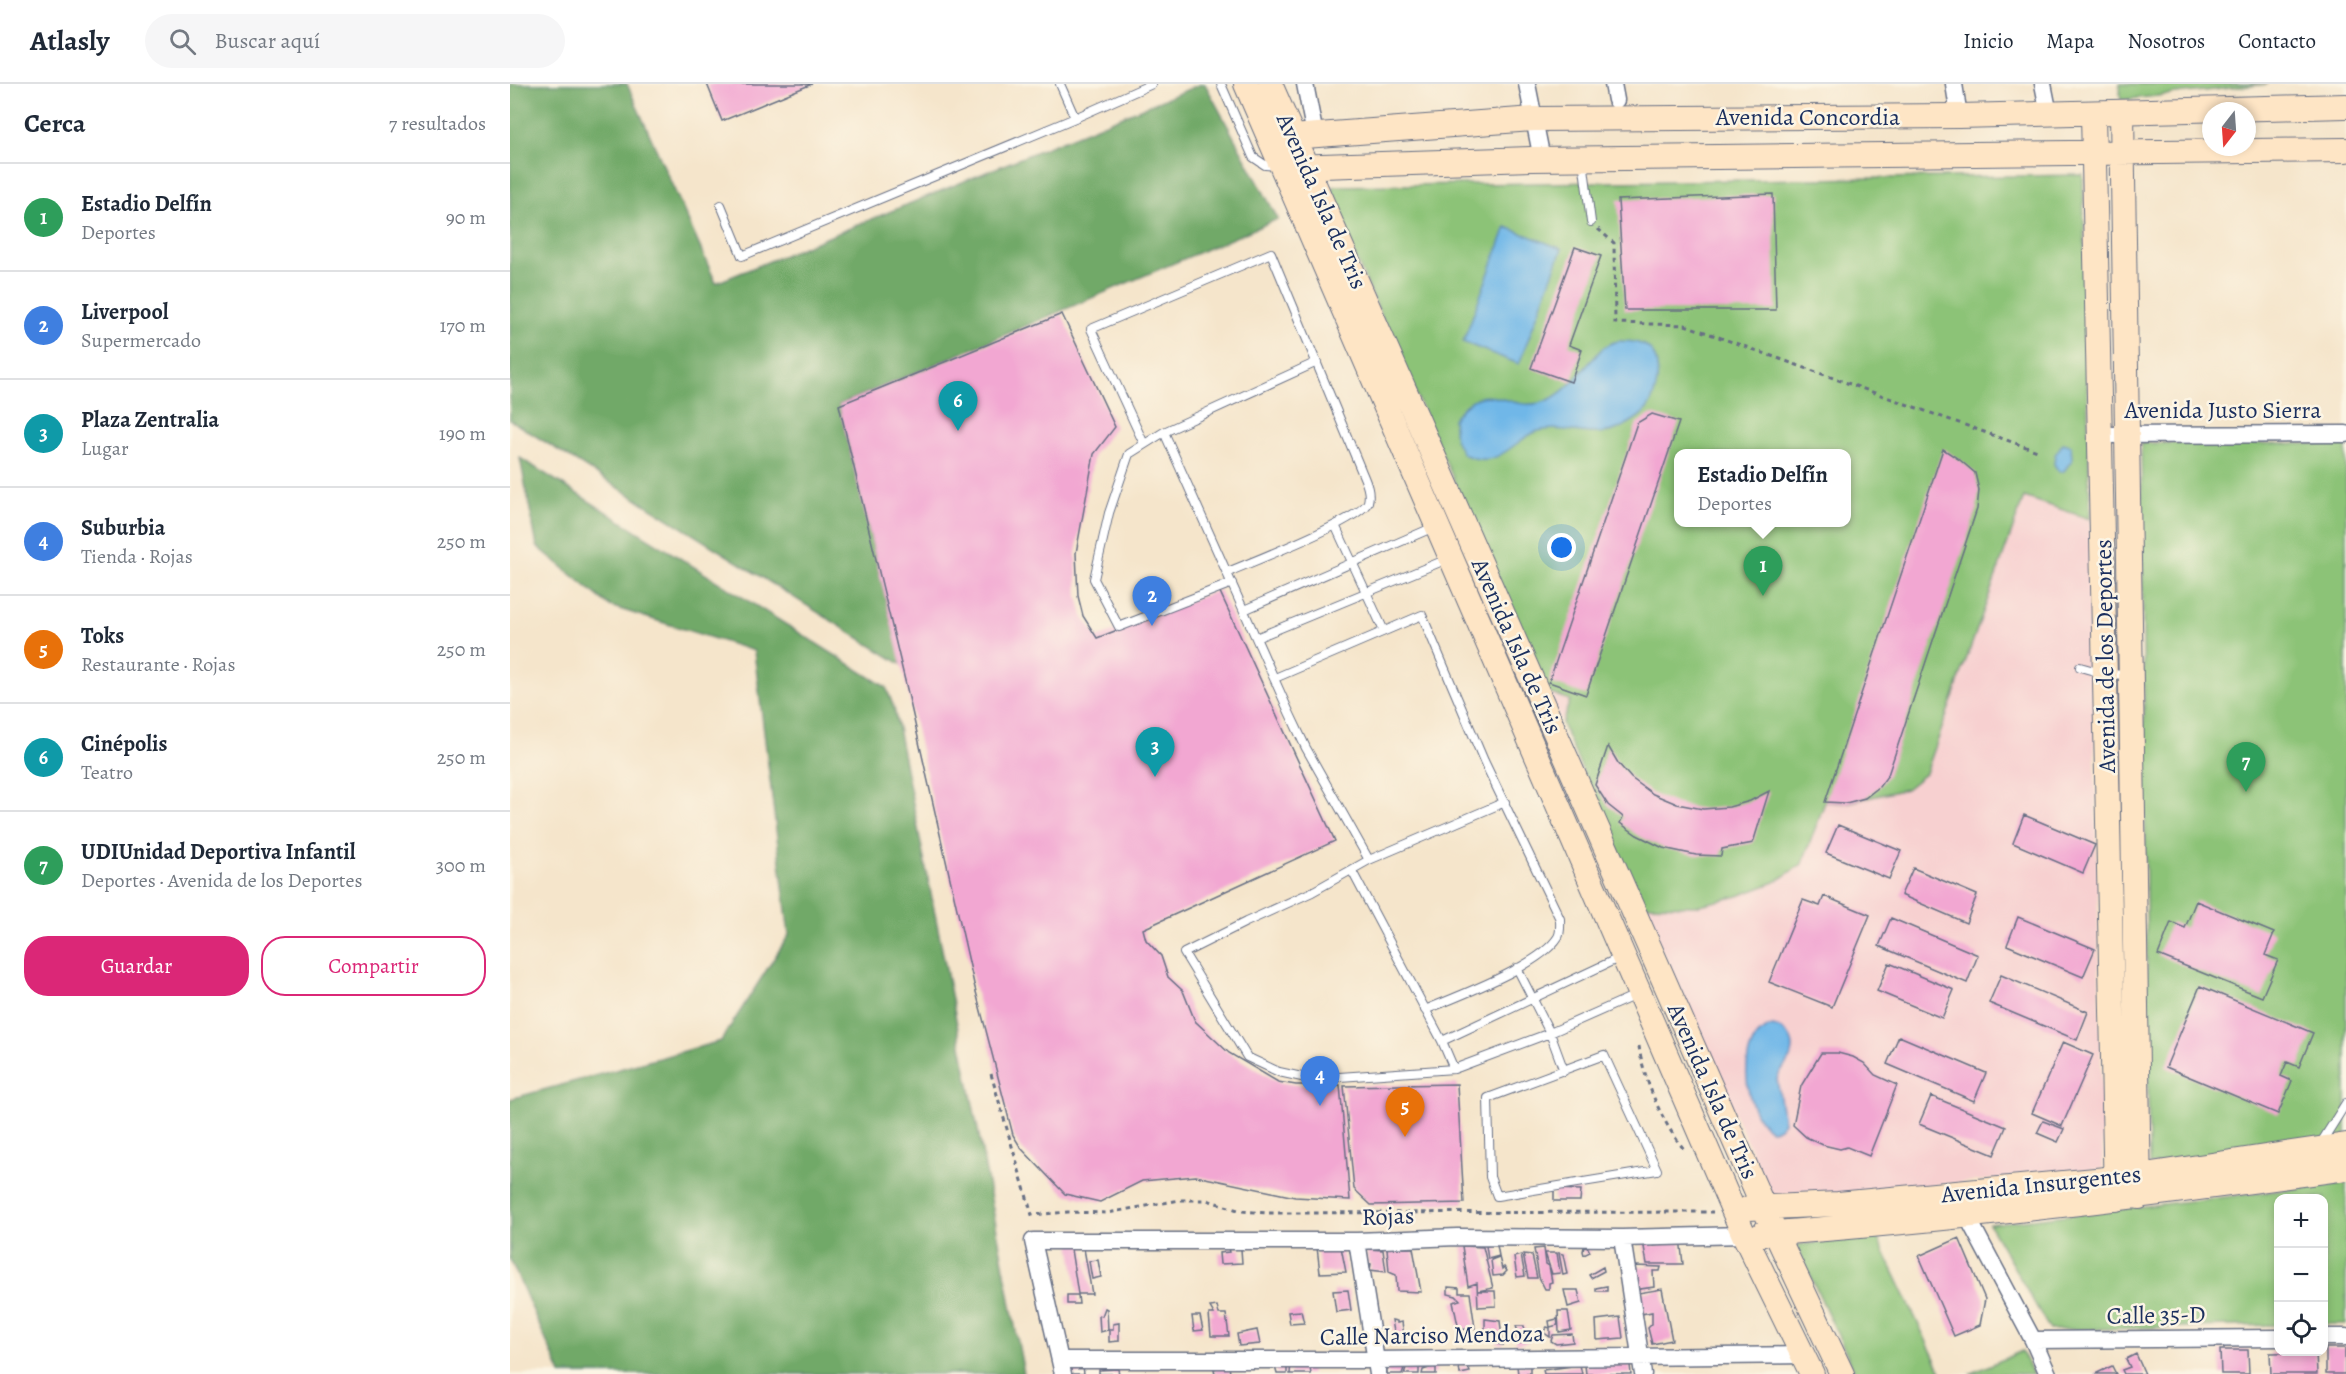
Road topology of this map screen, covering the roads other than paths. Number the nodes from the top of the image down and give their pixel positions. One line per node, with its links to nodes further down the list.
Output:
1 (1060, 84): 16 (lane)
2 (1152, 84): 16 (lane)
3 (1221, 84): 24 (lane)
4 (1246, 84): 18 (street, Avenida Isla de Tris)
5 (1270, 84): 18 (street, Avenida Isla de Tris)
6 (1305, 84): 18 (street)
7 (1516, 84): 17 (street)
8 (1527, 84): 17 (street)
9 (1954, 84): 15 (street)
10 (2043, 84): 14 (street)
11 (2346, 106): 13 (street, Avenida Concordia)
12 (2093, 113): 13 (street, Avenida Concordia); 14 (street, Avenida Concordia); 20 (street, Avenida de los Deportes)
13 (2122, 113): 21 (street, Avenida de los Deportes)
14 (2049, 114): 15 (street, Avenida Concordia)
15 (1959, 116): 17 (street, Avenida Concordia)
16 (1076, 118): 26 (lane)
17 (1529, 119): 18 (street, Avenida Concordia); 22 (street)
18 (1292, 137): 24 (street, Avenida Isla de Tris); 25 (street, Avenida Isla de Tris)
19 (2346, 150): 21 (street, Avenida Concordia)
20 (2095, 152): 21 (street, Avenida Concordia); 23 (street, Avenida Concordia); 31 (street, Avenida de los Deportes)
21 (2122, 152): 32 (street, Avenida de los Deportes)
22 (1537, 159): 23 (street, Avenida Concordia); 25 (street, Avenida Concordia)
23 (1583, 159): 27 (lane)
24 (1281, 166): 25 (street, Avenida Concordia); 35 (street, Avenida Isla de Tris)
25 (1307, 167): 65 (street, Avenida Isla de Tris)
26 (721, 205)
27 (1591, 222)
28 (1317, 362): 29 (lane); 33 (lane); 34 (lane)
29 (1164, 432): 33 (lane); 38 (lane)
30 (2346, 434): 32 (street, Avenida Justo Sierra)
31 (2101, 435): 32 (street, Avenida Justo Sierra); 45 (street, Avenida de los Deportes)
32 (2127, 435): 46 (street, Avenida de los Deportes)
33 (1144, 444): 39 (lane)
34 (1335, 525): 37 (lane); 38 (lane)
35 (1437, 526): 36 (street, Avenida Isla de Tris); 37 (lane)
36 (1451, 558): 40 (lane); 51 (street, Avenida Isla de Tris)
37 (1353, 563): 40 (lane); 41 (lane)
38 (1228, 572): 39 (lane)
39 (1232, 583): 41 (lane)
40 (1366, 593): 42 (lane); 43 (lane)
41 (1244, 610): 43 (lane)
42 (1384, 632): 47 (lane); 48 (lane)
43 (1256, 638): 47 (lane)
44 (2080, 667): 45 (lane)
45 (2105, 674): 46 (lane); 64 (street, Avenida de los Deportes)
46 (2131, 675): 64 (street, Avenida de los Deportes)
47 (1275, 678): 49 (lane)
48 (1504, 802): 49 (lane); 52 (lane)
49 (1369, 860): 50 (lane)
50 (1352, 871): 55 (lane); 58 (lane)
51 (1623, 956): 53 (street, Avenida Isla de Tris); 54 (lane)
52 (1517, 968): 54 (lane); 55 (lane)
53 (1641, 993): 56 (lane); 66 (street, Avenida Isla de Tris)
54 (1533, 998): 56 (lane); 57 (lane)
55 (1425, 1010): 57 (lane)
56 (1550, 1033): 58 (lane); 59 (lane)
57 (1442, 1041): 58 (lane)
58 (1454, 1069)
59 (1564, 1071): 59 (lane)
60 (2346, 1103): 62 (lane)
61 (2346, 1145): 62 (street, Avenida Insurgentes)
62 (2317, 1149): 64 (street, Avenida Insurgentes)
63 (2346, 1168): 64 (street, Avenida Insurgentes)
64 (2127, 1187): 65 (street, Avenida Insurgentes); 67 (street, Avenida Insurgentes)
65 (1764, 1208): 66 (street, Avenida Insurgentes); 68 (street, Avenida Isla de Tris)
66 (1728, 1210): 69 (street, Avenida Isla de Tris)
67 (1967, 1216): 68 (street, Avenida Insurgentes); 75 (street)
68 (1777, 1233): 69 (street, Avenida Insurgentes); 81 (street, Avenida Isla de Tris)
69 (1744, 1235): 70 (street, Rojas); 77 (street, Avenida Isla de Tris)
70 (1622, 1238): 71 (street, Rojas); 76 (street)
71 (1356, 1241): 78 (street, Rojas); 79 (street)
72 (2328, 1337): 73 (street)
73 (2346, 1337)
74 (2274, 1338): 75 (street, Calle 35-D)
75 (2033, 1341): 82 (street)
76 (1641, 1357): 77 (street, Calle Narciso Mendoza); 79 (street, Calle Narciso Mendoza); 80 (street)
77 (1808, 1365)
78 (1062, 1367): 79 (street, Calle Narciso Mendoza)
79 (1377, 1367)
80 (1643, 1374)
81 (1842, 1374)
82 (2048, 1374)

